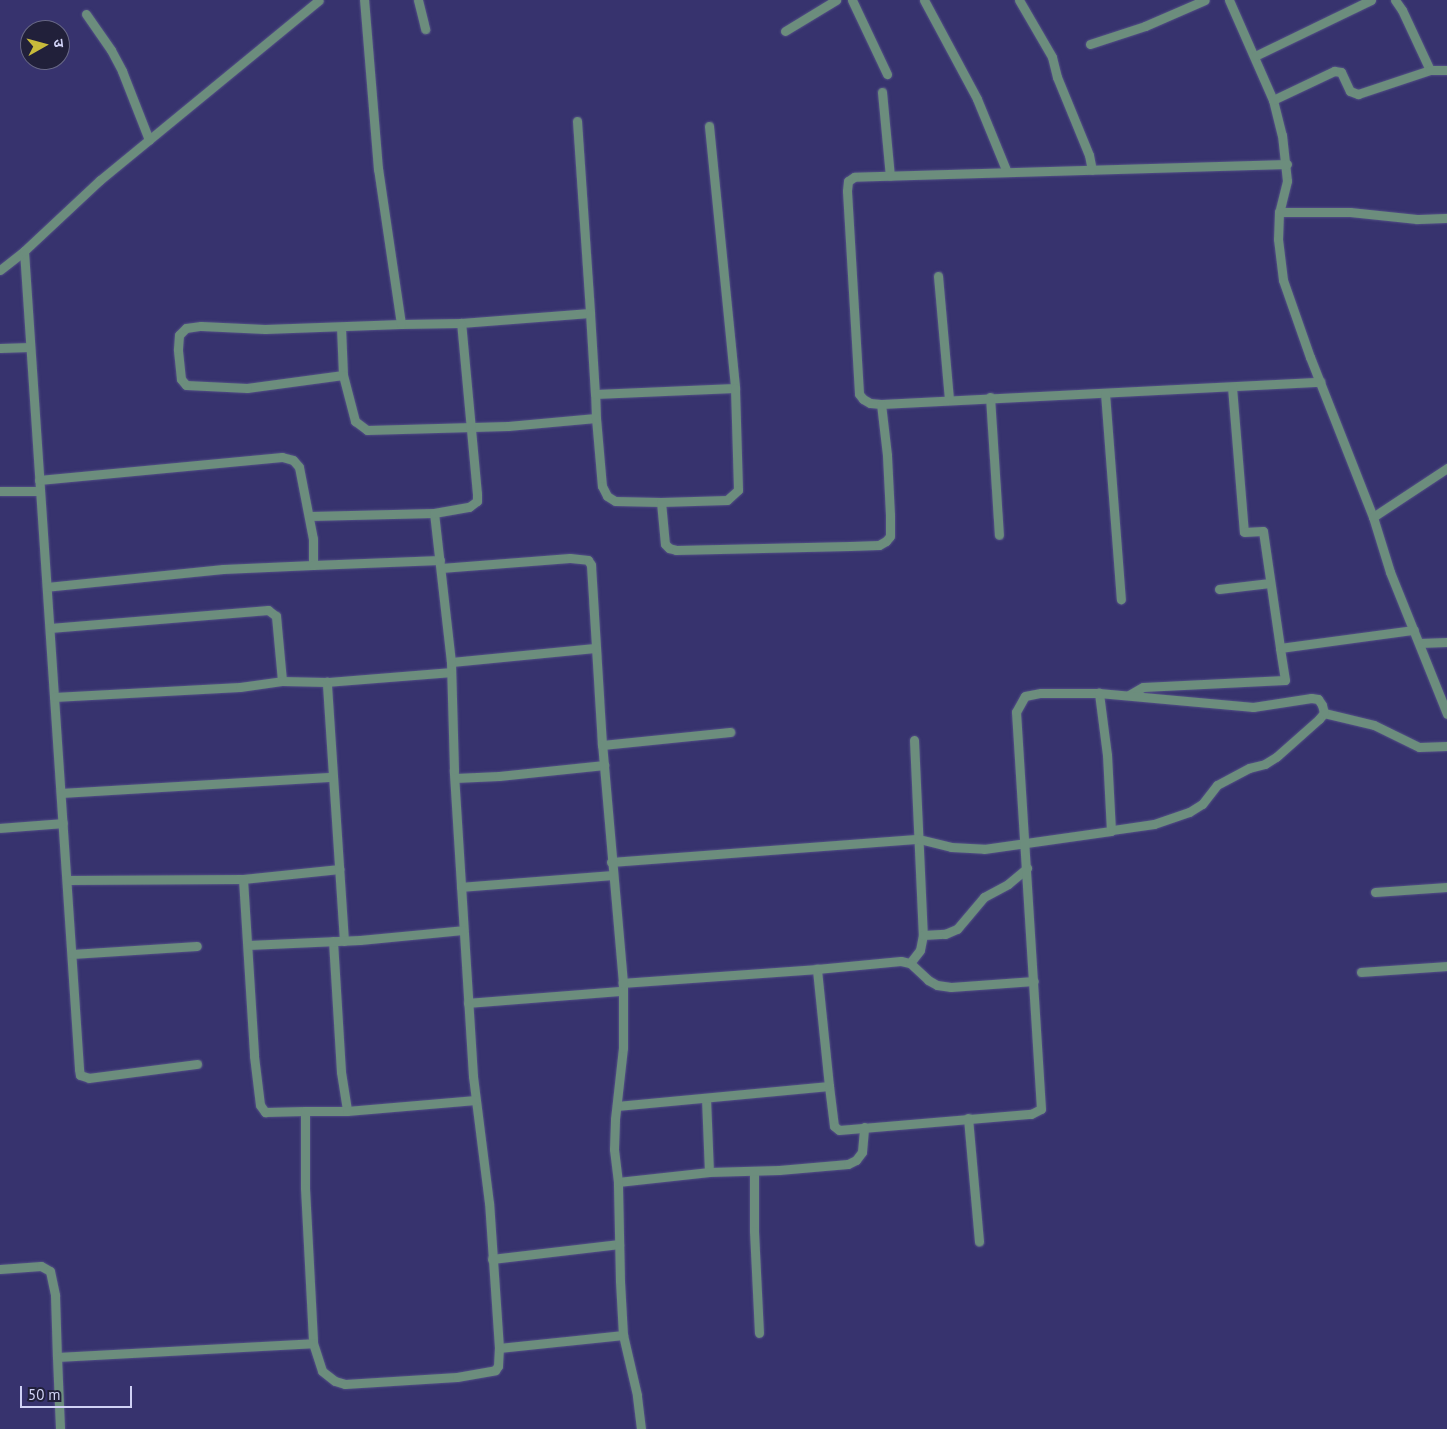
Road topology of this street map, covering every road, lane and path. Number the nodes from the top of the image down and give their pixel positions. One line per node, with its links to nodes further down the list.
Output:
1 (319, 0): 24 (street)
2 (364, 0): 36 (street)
3 (418, 0): 13 (street)
4 (836, 0): 14 (street)
5 (852, 0): 19 (street)
6 (924, 0): 27 (street)
7 (1019, 0): 26 (street)
8 (1205, 0): 15 (street)
9 (1229, 0): 16 (street)
10 (1371, 0): 16 (street)
11 (1395, 0): 17 (street)
12 (86, 14): 24 (street)
13 (425, 29)
14 (785, 31)
15 (1090, 44)
16 (1255, 56): 21 (street)
17 (1430, 70): 18 (street); 21 (street)
18 (1447, 70)
19 (887, 74)
20 (882, 92): 28 (street)
21 (1273, 100): 25 (street)
22 (577, 121): 34 (street)
23 (709, 126): 43 (street)
24 (149, 140): 31 (street)
25 (1287, 164): 26 (street); 29 (street)
26 (1092, 170): 27 (street)
27 (1007, 172): 28 (street)
28 (890, 176): 48 (street)
29 (1279, 212): 30 (street); 41 (street)
30 (1447, 218)
31 (24, 251): 32 (street); 38 (street)
32 (0, 270)
33 (938, 276): 47 (street)
34 (590, 313): 35 (street); 45 (street)
35 (461, 323): 36 (street); 50 (street)
36 (401, 324): 37 (street)
37 (341, 327): 40 (street); 40 (street)
38 (30, 347): 39 (street); 52 (street)
39 (0, 348)
40 (343, 374): 50 (street)
41 (1320, 382): 42 (street); 58 (street)
42 (1232, 386): 44 (street); 62 (street)
43 (735, 388): 45 (street); 55 (street)
44 (1105, 393): 46 (street); 65 (street)
45 (595, 394): 49 (street)
46 (990, 397): 47 (street); 59 (street)
47 (949, 400): 48 (street)
48 (882, 404): 55 (street)
49 (596, 418): 50 (street); 55 (street)
50 (470, 428): 56 (street)
51 (1447, 468): 58 (street)
52 (40, 480): 54 (street); 57 (street)
53 (0, 491): 54 (street)
54 (40, 491): 63 (street)
55 (661, 502)
56 (434, 513): 57 (street); 60 (street)
57 (310, 516): 61 (street)
58 (1373, 516): 67 (street)
59 (999, 535)
60 (440, 564): 61 (street); 70 (street); 72 (street)
61 (313, 565): 63 (street)
62 (1270, 583): 64 (street); 71 (street)
63 (47, 587): 66 (street)
64 (1219, 589)
65 (1120, 599)
66 (50, 628): 74 (street); 78 (street)
67 (1414, 630): 69 (street); 71 (street)
68 (1447, 642): 69 (street)
69 (1419, 643): 80 (street)
70 (595, 648): 72 (street); 83 (street)
71 (1280, 648): 77 (street)
72 (451, 662): 73 (street)
73 (451, 672): 75 (street); 87 (street)
74 (282, 682): 75 (street); 78 (street)
75 (327, 682): 86 (street)
76 (1099, 693): 77 (street); 91 (street); 93 (street)
77 (1128, 695): 79 (street)
78 (54, 697): 88 (street)
79 (1324, 713): 84 (street); 91 (street)
80 (1447, 714)
81 (730, 732): 83 (street)
82 (914, 740): 92 (street)
83 (602, 745): 85 (street)
84 (1447, 746)
85 (604, 765): 87 (street); 94 (street)
86 (333, 777): 88 (street); 96 (street)
87 (455, 778): 100 (street)
88 (61, 793): 89 (street)
89 (63, 824): 90 (street); 99 (street)
90 (0, 828)
91 (1112, 830): 93 (street)
92 (919, 839): 93 (street); 94 (street); 104 (street)
93 (1025, 842): 95 (street)
94 (611, 862): 97 (street)
95 (1027, 868): 104 (street); 114 (street)
96 (339, 869): 98 (street); 105 (street)
97 (612, 875): 100 (street); 115 (street)
98 (243, 878): 99 (street); 107 (street)
99 (67, 880): 109 (street)
100 (460, 887): 103 (street)
101 (1447, 887): 102 (street)
102 (1375, 892)
103 (463, 930): 105 (street); 116 (street)
104 (923, 935): 110 (street)
105 (344, 940): 106 (street)
106 (333, 941): 107 (street); 123 (street)
107 (248, 945): 122 (street)
108 (197, 946): 109 (street)
109 (72, 954): 117 (street)
110 (910, 963): 112 (street); 114 (street)
111 (1447, 966): 113 (street)
112 (817, 969): 115 (street); 118 (street)
113 (1361, 972)
114 (1034, 980): 124 (street)
115 (622, 987): 116 (street); 121 (street)
116 (468, 1003): 120 (street)
117 (198, 1064)
118 (829, 1086): 119 (street); 125 (street)
119 (706, 1098): 121 (street); 127 (street)
120 (476, 1100): 123 (street); 131 (street)
121 (617, 1106): 128 (street)
122 (304, 1111): 123 (street); 135 (street)
123 (347, 1111)
124 (968, 1118): 125 (street); 129 (street)
125 (864, 1127): 126 (street)
126 (754, 1171): 127 (street); 133 (street)
127 (709, 1172): 128 (street)
128 (618, 1182): 130 (street)
129 (979, 1242)
130 (619, 1244): 131 (street); 134 (street)
131 (492, 1259): 136 (street)
132 (0, 1269): 137 (street)
133 (760, 1333)
134 (623, 1335): 136 (street); 139 (street)
135 (313, 1343): 136 (street); 137 (street)
136 (499, 1348)
137 (57, 1357): 138 (street)
138 (60, 1429)
139 (641, 1429)

